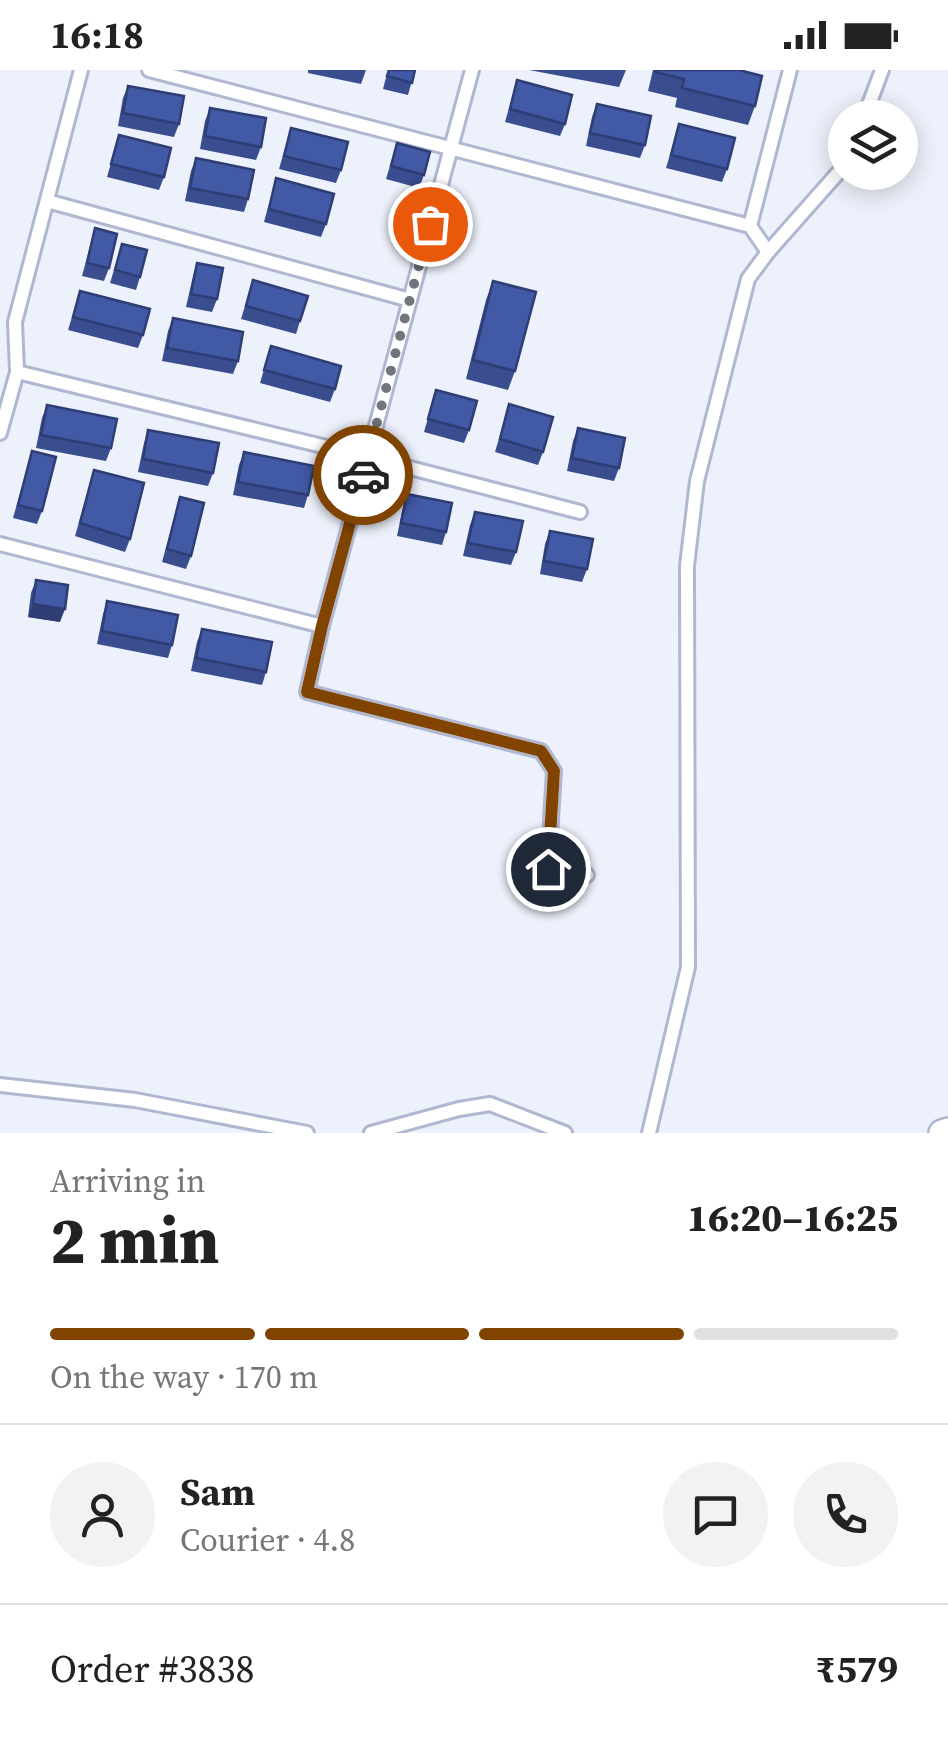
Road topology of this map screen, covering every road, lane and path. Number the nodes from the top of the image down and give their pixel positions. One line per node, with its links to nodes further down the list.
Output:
1 (81, 70): 9 (lane)
2 (150, 70): 7 (lane)
3 (472, 70): 7 (lane)
4 (882, 70): 6 (lane)
5 (787, 71): 10 (lane)
6 (871, 100)
7 (451, 148): 10 (lane); 12 (lane)
8 (828, 184): 11 (lane)
9 (46, 201): 12 (lane); 13 (lane)
10 (750, 226): 11 (lane)
11 (768, 252): 24 (lane)
12 (410, 300): 15 (lane)
13 (17, 372): 14 (lane); 15 (lane)
14 (0, 434)
15 (368, 457): 16 (lane); 18 (lane)
16 (580, 512)
17 (0, 544): 18 (lane)
18 (322, 626): 19 (lane)
19 (587, 876)
20 (0, 1084): 21 (lane)
21 (306, 1133)
22 (371, 1133): 23 (lane)
23 (564, 1133)
24 (649, 1133)

